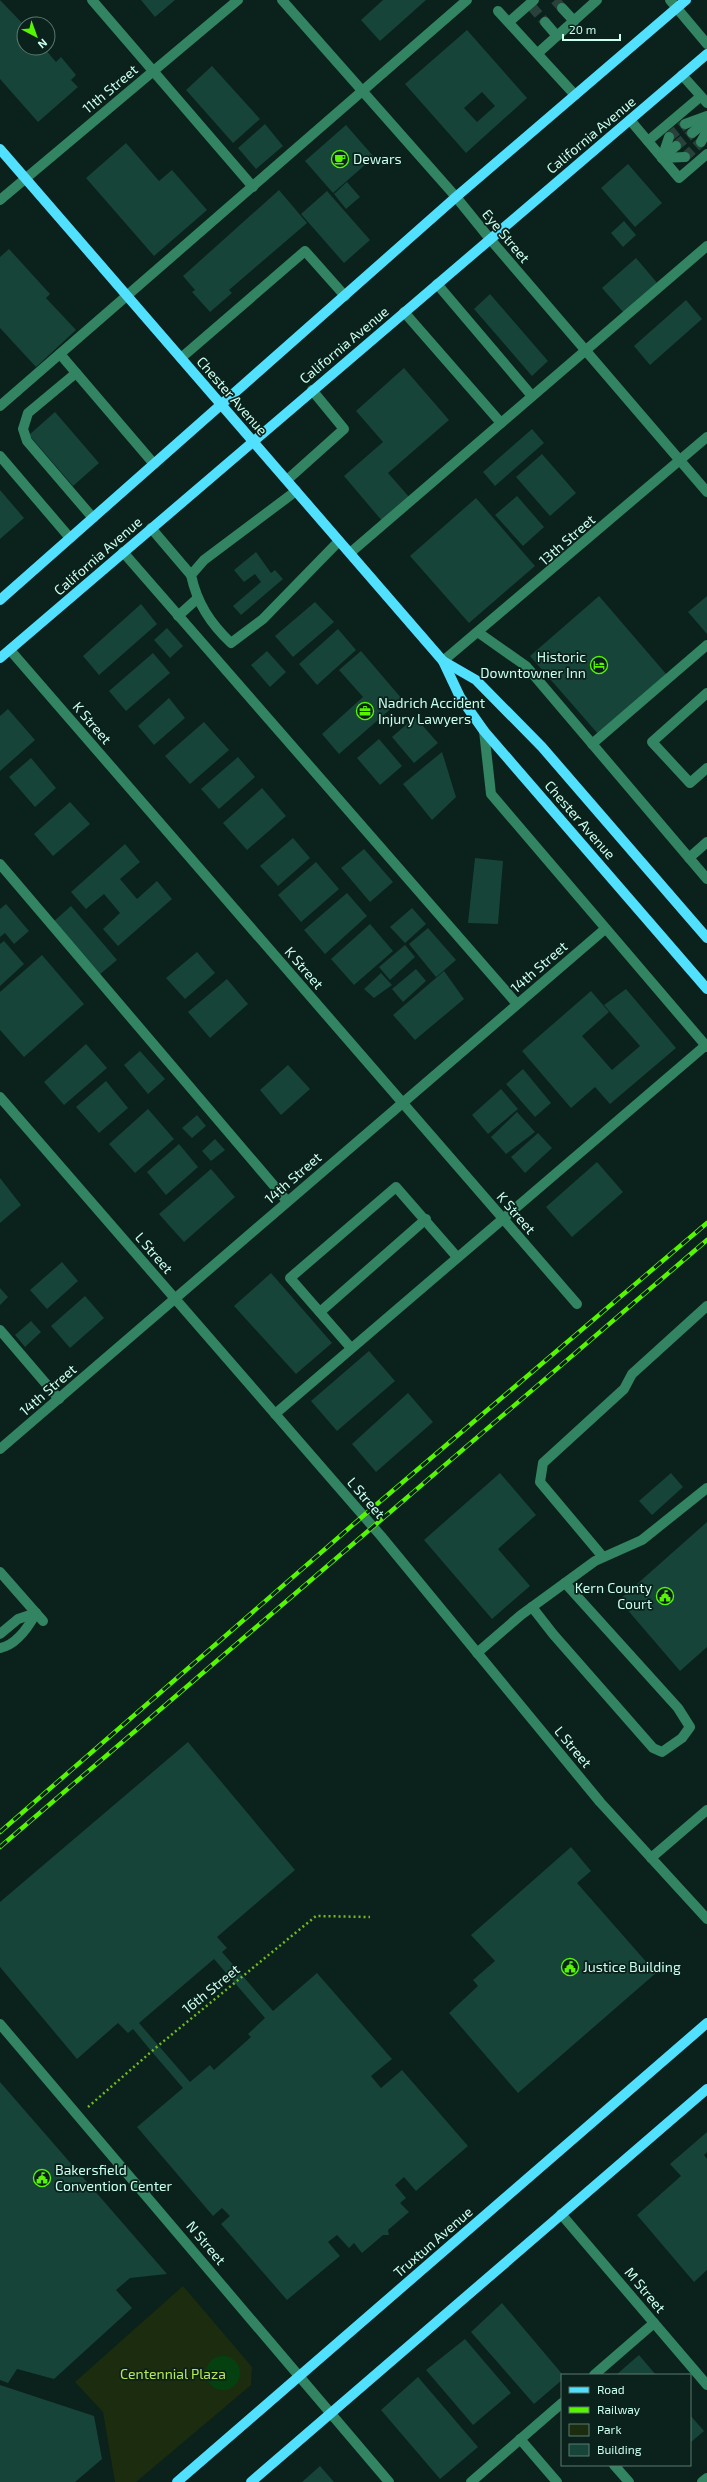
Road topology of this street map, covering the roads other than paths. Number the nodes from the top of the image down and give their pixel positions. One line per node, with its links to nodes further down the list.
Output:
1 (92, 0): 19 (street)
2 (238, 0): 19 (street, 11th Street)
3 (282, 0): 21 (street, Eye Street)
4 (468, 0): 21 (street)
5 (670, 0): 10 (street)
6 (686, 0): 10 (main road)
7 (592, 2): 12 (street)
8 (531, 4): 13 (street)
9 (562, 8): 12 (street)
10 (676, 8): 16 (street); 22 (main road)
11 (498, 11): 13 (street)
12 (574, 21): 15 (street)
13 (509, 22): 17 (street)
14 (545, 22): 15 (street)
15 (557, 36): 17 (street)
16 (707, 44)
17 (538, 53): 22 (street)
18 (707, 54): 20 (main road, California Avenue)
19 (153, 71): 38 (street, 11th Street); 39 (street)
20 (682, 75): 23 (street); 25 (main road, California Avenue)
21 (362, 91): 39 (street); 40 (street, Eye Street)
22 (575, 95): 40 (main road)
23 (703, 100): 31 (street)
24 (707, 116): 27 (street)
25 (630, 120): 31 (street); 42 (main road, California Avenue)
26 (707, 121): 29 (street)
27 (685, 124)
28 (707, 131): 32 (street)
29 (692, 132)
30 (669, 137): 37 (street)
31 (648, 141): 37 (street)
32 (701, 142)
33 (676, 146): 37 (street)
34 (0, 149): 38 (main road, Chester Avenue)
35 (707, 154): 37 (street)
36 (685, 157): 37 (street)
37 (662, 158)
38 (26, 178): 41 (street, 11th Street); 45 (main road, Chester Avenue)
39 (253, 187): 45 (street)
40 (456, 197): 42 (street, Eye Street); 46 (main road)
41 (0, 200)
42 (490, 239): 44 (main road, California Avenue); 48 (street, Eye Street)
43 (707, 246): 48 (street)
44 (437, 284): 47 (main road, California Avenue); 53 (street)
45 (127, 295): 49 (street); 50 (main road, Chester Avenue)
46 (344, 296): 50 (street); 54 (main road)
47 (404, 312): 52 (main road, California Avenue); 56 (street)
48 (585, 350): 53 (street); 60 (street, Eye Street)
49 (60, 354): 51 (street); 55 (street)
50 (182, 358): 54 (main road, Chester Avenue)
51 (76, 373): 61 (street); 65 (street)
52 (312, 390): 58 (main road, California Avenue); 62 (street)
53 (532, 396): 56 (street)
54 (222, 404): 58 (main road, Chester Avenue); 61 (main road)
55 (0, 406)
56 (501, 423): 70 (street)
57 (707, 437): 60 (street, 13th Street)
58 (253, 441): 62 (main road, Chester Avenue); 66 (main road, California Avenue)
59 (0, 456): 67 (street)
60 (680, 461): 64 (street, Eye Street); 75 (street, 13th Street)
61 (154, 464): 65 (main road)
62 (287, 480): 63 (main road, Chester Avenue)
63 (296, 491): 68 (main road, Chester Avenue); 71 (street)
64 (707, 492)
65 (93, 518): 67 (main road)
66 (151, 528): 69 (main road, California Avenue); 71 (street)
67 (70, 538): 73 (main road)
68 (339, 541): 70 (main road, Chester Avenue); 72 (street)
69 (123, 552): 74 (street); 77 (main road, California Avenue)
70 (350, 553): 79 (main road, Chester Avenue)
71 (191, 575): 72 (street)
72 (198, 598): 74 (street)
73 (0, 600)
74 (178, 616): 91 (street)
75 (479, 633): 79 (street, 13th Street); 82 (street)
76 (707, 645): 82 (street)
77 (10, 650): 78 (main road, California Avenue); 94 (street, K Street)
78 (0, 658)
79 (443, 661): 81 (main road, Chester Avenue); 89 (main road, Chester Avenue)
80 (707, 693): 83 (street)
81 (484, 731): 88 (street); 90 (main road, Chester Avenue)
82 (592, 744): 85 (street)
83 (707, 768)
84 (707, 842): 85 (street)
85 (689, 858): 87 (street)
86 (0, 864): 95 (street)
87 (707, 879)
88 (605, 929): 91 (street, 14th Street); 92 (street)
89 (707, 938)
90 (707, 989)
91 (517, 1004): 94 (street, 14th Street)
92 (706, 1046): 96 (street)
93 (0, 1097): 99 (street, L Street)
94 (402, 1102): 95 (street, 14th Street); 96 (street, K Street)
95 (287, 1201): 99 (street, 14th Street)
96 (501, 1218): 98 (street); 100 (street, K Street)
97 (426, 1220): 98 (street); 102 (street); 102 (street)
98 (457, 1257): 104 (street)
99 (175, 1298): 105 (street, 14th Street); 106 (street, L Street)
100 (577, 1304)
101 (707, 1306): 109 (street)
102 (320, 1312): 104 (street)
103 (0, 1330): 105 (street)
104 (351, 1348): 106 (street)
105 (59, 1399): 107 (street, 14th Street)
106 (275, 1414): 116 (street, L Street)
107 (0, 1449)
108 (707, 1488): 109 (street)
109 (604, 1557): 111 (street)
110 (0, 1572): 113 (street)
111 (564, 1583): 112 (street); 112 (street)
112 (532, 1607): 116 (street)
113 (40, 1617): 114 (street); 115 (street)
114 (0, 1634)
115 (0, 1648)
116 (477, 1653): 118 (street, L Street)
117 (707, 1810): 118 (street)
118 (651, 1858): 119 (street, L Street)
119 (707, 1919)
120 (707, 2023): 126 (main road, Truxtun Avenue)
121 (0, 2024): 126 (street, N Street)
122 (707, 2089): 123 (main road)
123 (561, 2214): 124 (street, M Street); 129 (main road)
124 (654, 2323): 125 (street); 127 (street, M Street)
125 (595, 2374)
126 (299, 2377): 129 (street, N Street); 134 (main road, Truxtun Avenue)
127 (707, 2385)
128 (561, 2404): 130 (street)
129 (330, 2414): 135 (main road); 136 (street, N Street)
130 (520, 2439): 133 (street); 137 (street)
131 (615, 2466): 138 (street)
132 (707, 2478): 139 (street)
133 (477, 2480)
134 (177, 2482)
135 (251, 2482)
136 (389, 2482)
137 (557, 2482)
138 (629, 2482)
139 (702, 2482)

